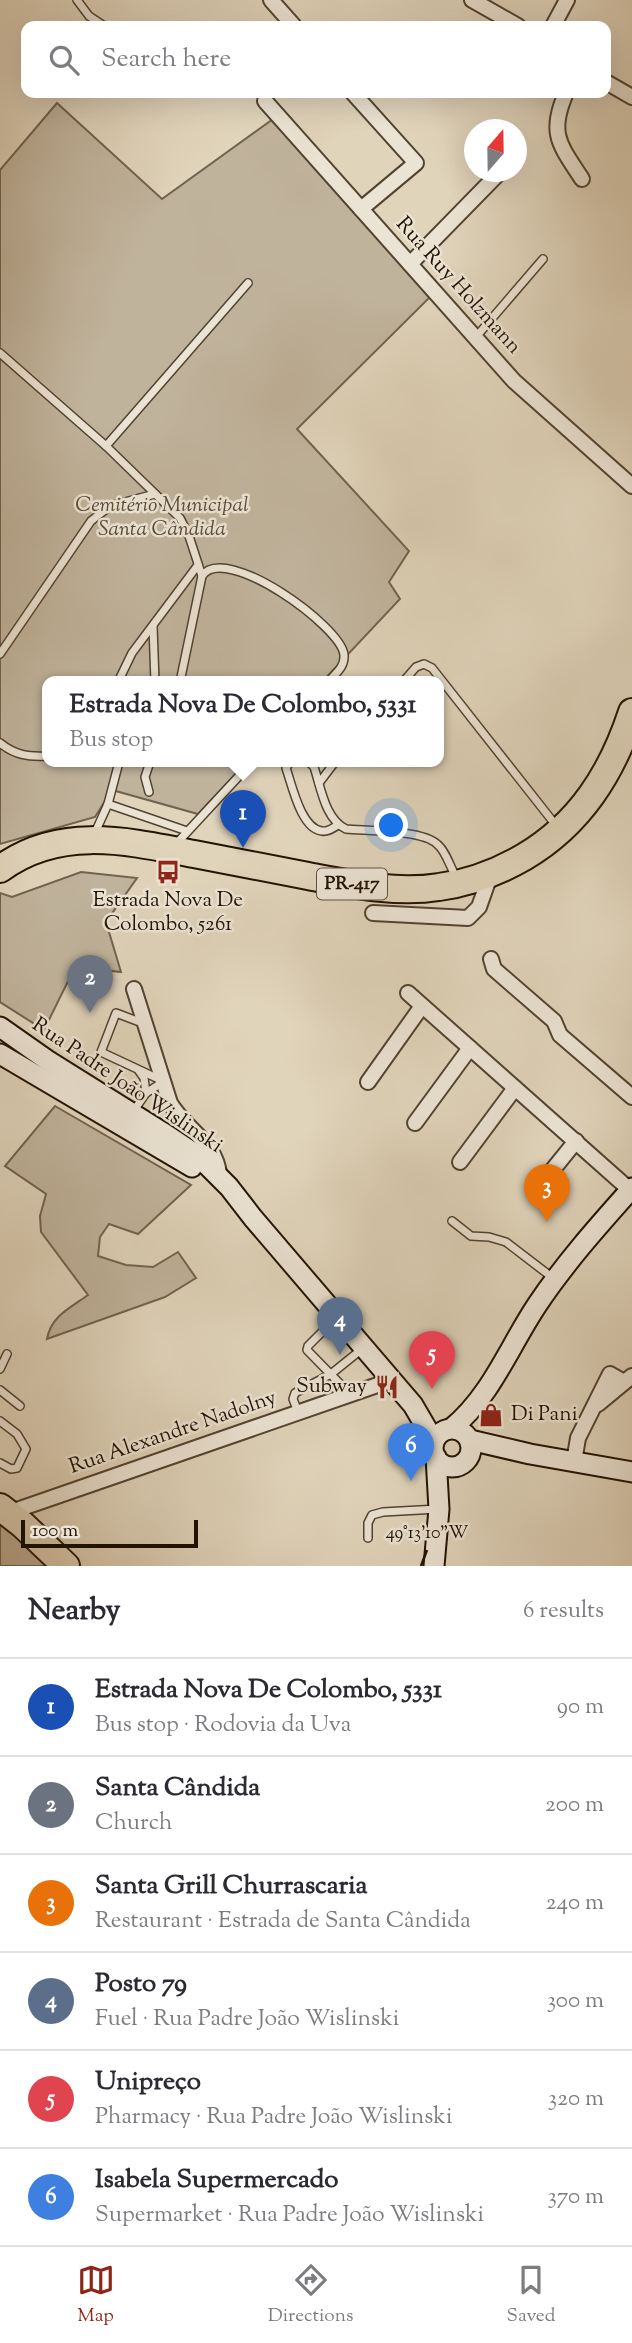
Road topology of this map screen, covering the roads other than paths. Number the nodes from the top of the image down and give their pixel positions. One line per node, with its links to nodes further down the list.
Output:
1 (78, 0): 5 (lane)
2 (271, 0): 6 (street)
3 (472, 0): 7 (street)
4 (567, 0): 8 (street)
5 (96, 21)
6 (290, 21)
7 (509, 21)
8 (556, 21)
9 (611, 85): 10 (street)
10 (632, 97)
11 (358, 98): 16 (street)
12 (564, 98): 14 (street)
13 (265, 101): 16 (street, Rua Ruy Holzmann)
14 (582, 179)
15 (490, 182): 18 (street)
16 (361, 209): 18 (street, Rua Ruy Holzmann)
17 (543, 259): 20 (lane)
18 (410, 264): 20 (street, Rua Ruy Holzmann)
19 (248, 283): 22 (lane)
20 (475, 338): 23 (street, Rua Ruy Holzmann)
21 (0, 353): 22 (lane)
22 (106, 446): 24 (lane)
23 (632, 486)
24 (155, 494): 25 (lane); 28 (lane)
25 (198, 565): 26 (lane); 27 (lane)
26 (202, 576): 31 (lane); 32 (lane)
27 (153, 625): 29 (lane); 30 (lane)
28 (0, 654)
29 (121, 676)
30 (155, 676)
31 (181, 676)
32 (334, 676)
33 (408, 676): 34 (lane)
34 (438, 676)
35 (444, 683): 49 (lane)
36 (632, 712): 49 (highway, PR-417)
37 (0, 743): 38 (lane)
38 (42, 756)
39 (118, 767): 47 (lane)
40 (148, 767): 46 (lane)
41 (247, 767): 51 (lane)
42 (287, 767): 48 (lane)
43 (311, 767): 45 (lane)
44 (331, 767): 45 (lane)
45 (319, 783): 48 (lane)
46 (149, 792)
47 (108, 804): 50 (lane); 51 (lane)
48 (338, 825): 54 (lane)
49 (560, 831): 53 (highway, PR-417)
50 (92, 839): 51 (highway, PR-417); 52 (highway, PR-417)
51 (179, 840): 54 (highway, PR-417)
52 (0, 869)
53 (491, 873): 54 (highway, PR-417); 55 (street)
54 (459, 884)
55 (373, 913)
56 (491, 959): 70 (street)
57 (134, 989): 60 (street)
58 (408, 993): 59 (street)
59 (422, 1006): 62 (street); 66 (street)
60 (145, 1024): 64 (lane); 65 (street)
61 (0, 1027): 71 (main road, Rua Padre João Wislinski)
62 (470, 1048): 67 (street); 72 (street)
63 (0, 1054): 68 (main road, Rua Padre João Wislinski)
64 (138, 1069): 65 (lane); 69 (lane)
65 (163, 1082): 69 (lane); 75 (street)
66 (368, 1082)
67 (515, 1088): 73 (street); 74 (street)
68 (65, 1091): 71 (main road); 78 (main road, Rua Padre João Wislinski)
69 (146, 1094): 71 (lane)
70 (632, 1097)
71 (132, 1113): 75 (main road, Rua Padre João Wislinski)
72 (415, 1123)
73 (576, 1142): 76 (street); 77 (street)
74 (460, 1162)
75 (219, 1175): 78 (main road, Rua Padre João Wislinski)
76 (542, 1183)
77 (631, 1189): 80 (main road)
78 (253, 1218): 81 (main road, Rua Padre João Wislinski)
79 (452, 1221): 80 (lane)
80 (555, 1280): 90 (main road)
81 (338, 1316): 82 (main road, Rua Padre João Wislinski); 85 (lane)
82 (365, 1348): 85 (lane); 87 (main road, Rua Padre João Wislinski)
83 (8, 1354): 84 (lane)
84 (0, 1369)
85 (331, 1374): 89 (lane); 92 (lane)
86 (628, 1379): 96 (street)
87 (392, 1380): 89 (street, Rua Alexandre Nadolny); 94 (main road, Rua Padre João Wislinski)
88 (0, 1390): 91 (lane)
89 (351, 1394): 92 (street, Rua Alexandre Nadolny)
90 (484, 1395): 94 (main road); 95 (main road, Rua Padre João Wislinski)
91 (20, 1406)
92 (298, 1412): 100 (street, Rua Alexandre Nadolny)
93 (0, 1421): 97 (lane)
94 (442, 1439): 95 (main road); 95 (main road); 99 (main road, Rua Padre João Wislinski)
95 (467, 1454): 96 (main road); 99 (main road, Rua Padre João Wislinski)
96 (574, 1462): 98 (main road)
97 (0, 1463)
98 (629, 1468)
99 (439, 1509): 101 (lane); 103 (main road, Rua Padre João Wislinski)
100 (4, 1510): 102 (highway)
101 (368, 1538)
102 (66, 1566)
103 (434, 1566)

